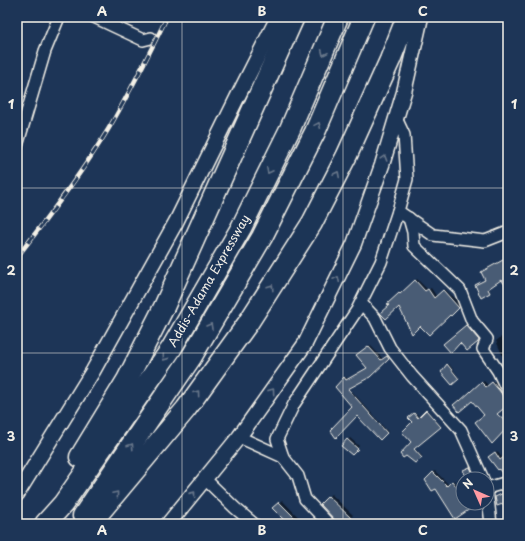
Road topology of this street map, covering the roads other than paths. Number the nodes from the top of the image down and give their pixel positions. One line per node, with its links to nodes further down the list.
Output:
1 (59, 17): 11 (street)
2 (94, 17): 9 (street)
3 (278, 17): 23 (street)
4 (294, 17): 25 (highway)
5 (338, 17): 26 (highway, Addis-Adama Expressway, one-way to 26)
6 (364, 17): 27 (highway, Addis-Adama Expressway, one-way to 6)
7 (407, 17): 28 (highway, one-way to 7)
8 (421, 17): 10 (street)
9 (151, 38)
10 (396, 118): 12 (street); 17 (street, one-way to 10)
11 (17, 146)
12 (398, 211): 13 (street); 15 (street)
13 (409, 218): 14 (street); 16 (street)
14 (508, 233)
15 (360, 303): 18 (street); 19 (street)
16 (508, 392)
17 (239, 437): 18 (street); 20 (street)
18 (283, 457): 31 (street)
19 (479, 471)
20 (205, 479): 29 (street, one-way to 20); 30 (street)
21 (508, 482): 22 (street)
22 (495, 486)
23 (17, 494)
24 (490, 511): 32 (street)
25 (31, 524)
26 (45, 524)
27 (76, 524)
28 (90, 524)
29 (168, 524)
30 (254, 524)
31 (329, 524)
32 (491, 524)

